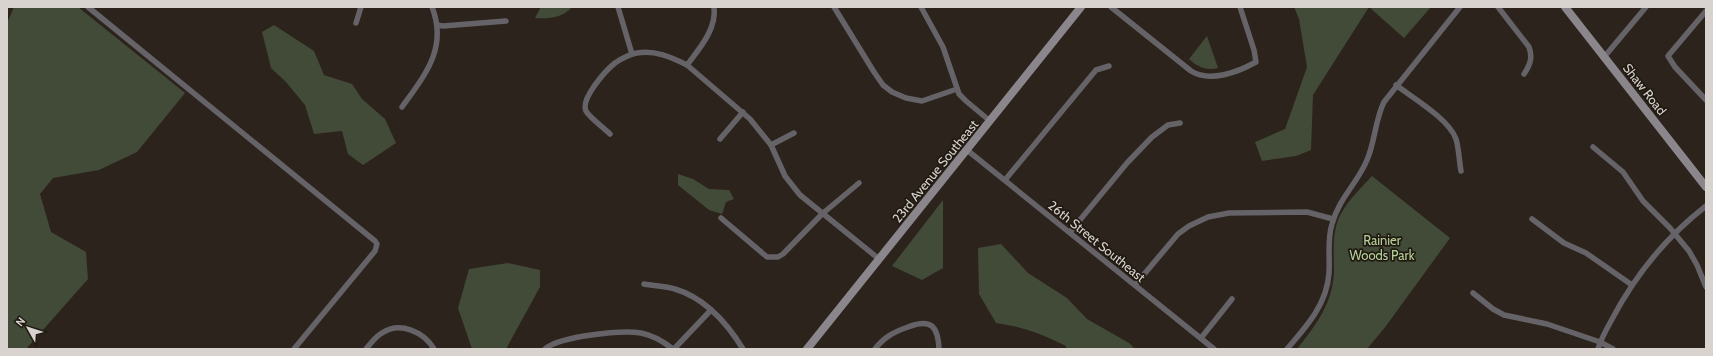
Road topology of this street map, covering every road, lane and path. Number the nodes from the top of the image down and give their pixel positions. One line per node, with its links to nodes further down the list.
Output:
1 (88, 7): 58 (street)
2 (362, 7): 17 (street)
3 (432, 7): 18 (street)
4 (618, 7): 19 (street)
5 (714, 7): 21 (street)
6 (834, 7): 25 (street)
7 (921, 7): 25 (street)
8 (1081, 7): 29 (street, 23rd Avenue Southeast)
9 (1111, 7): 10 (street)
10 (1240, 7)
11 (1460, 7): 24 (street)
12 (1498, 7): 23 (street)
13 (1565, 7): 20 (street, Shaw Road)
14 (1646, 7): 20 (street)
15 (1706, 11): 26 (street)
16 (506, 21): 18 (street)
17 (356, 23)
18 (437, 25): 27 (street)
19 (632, 54): 21 (street); 32 (street)
20 (1605, 56): 40 (street, Shaw Road)
21 (686, 65): 28 (street)
22 (1109, 66): 38 (street)
23 (1524, 74)
24 (1396, 85): 37 (street); 44 (street)
25 (958, 89): 29 (street)
26 (1706, 100)
27 (402, 106)
28 (743, 112): 33 (street); 34 (street)
29 (990, 121): 36 (street, 23rd Avenue Southeast)
30 (1180, 123): 46 (street)
31 (794, 133): 34 (street)
32 (610, 134)
33 (720, 139)
34 (771, 145): 42 (street)
35 (1593, 147): 47 (street)
36 (967, 150): 38 (street, 26th Street Southeast); 48 (street, 23rd Avenue Southeast)
37 (1461, 170)
38 (1005, 180): 46 (street, 26th Street Southeast)
39 (859, 183): 42 (street)
40 (1706, 187)
41 (1706, 206): 47 (street)
42 (822, 214): 43 (street); 48 (street)
43 (721, 218)
44 (1333, 219): 50 (street); 68 (street)
45 (1532, 219): 51 (street)
46 (1070, 232): 50 (street, 26th Street Southeast)
47 (1675, 234): 51 (street); 52 (street)
48 (879, 259): 64 (street, 23rd Avenue Southeast)
49 (644, 284): 55 (street)
50 (1135, 285): 56 (street, 26th Street Southeast)
51 (1632, 285): 57 (street)
52 (1706, 287)
53 (1473, 293): 57 (street)
54 (1232, 299): 56 (street)
55 (711, 310): 62 (street); 63 (street)
56 (1201, 338): 67 (street, 26th Street Southeast)
57 (1600, 342): 69 (street); 70 (street)
58 (294, 349)
59 (366, 349): 60 (street)
60 (434, 349)
61 (545, 349): 62 (street)
62 (674, 349)
63 (743, 349)
64 (807, 349)
65 (875, 349): 66 (street)
66 (939, 349)
67 (1214, 349)
68 (1288, 349)
69 (1598, 349)
70 (1613, 349)

